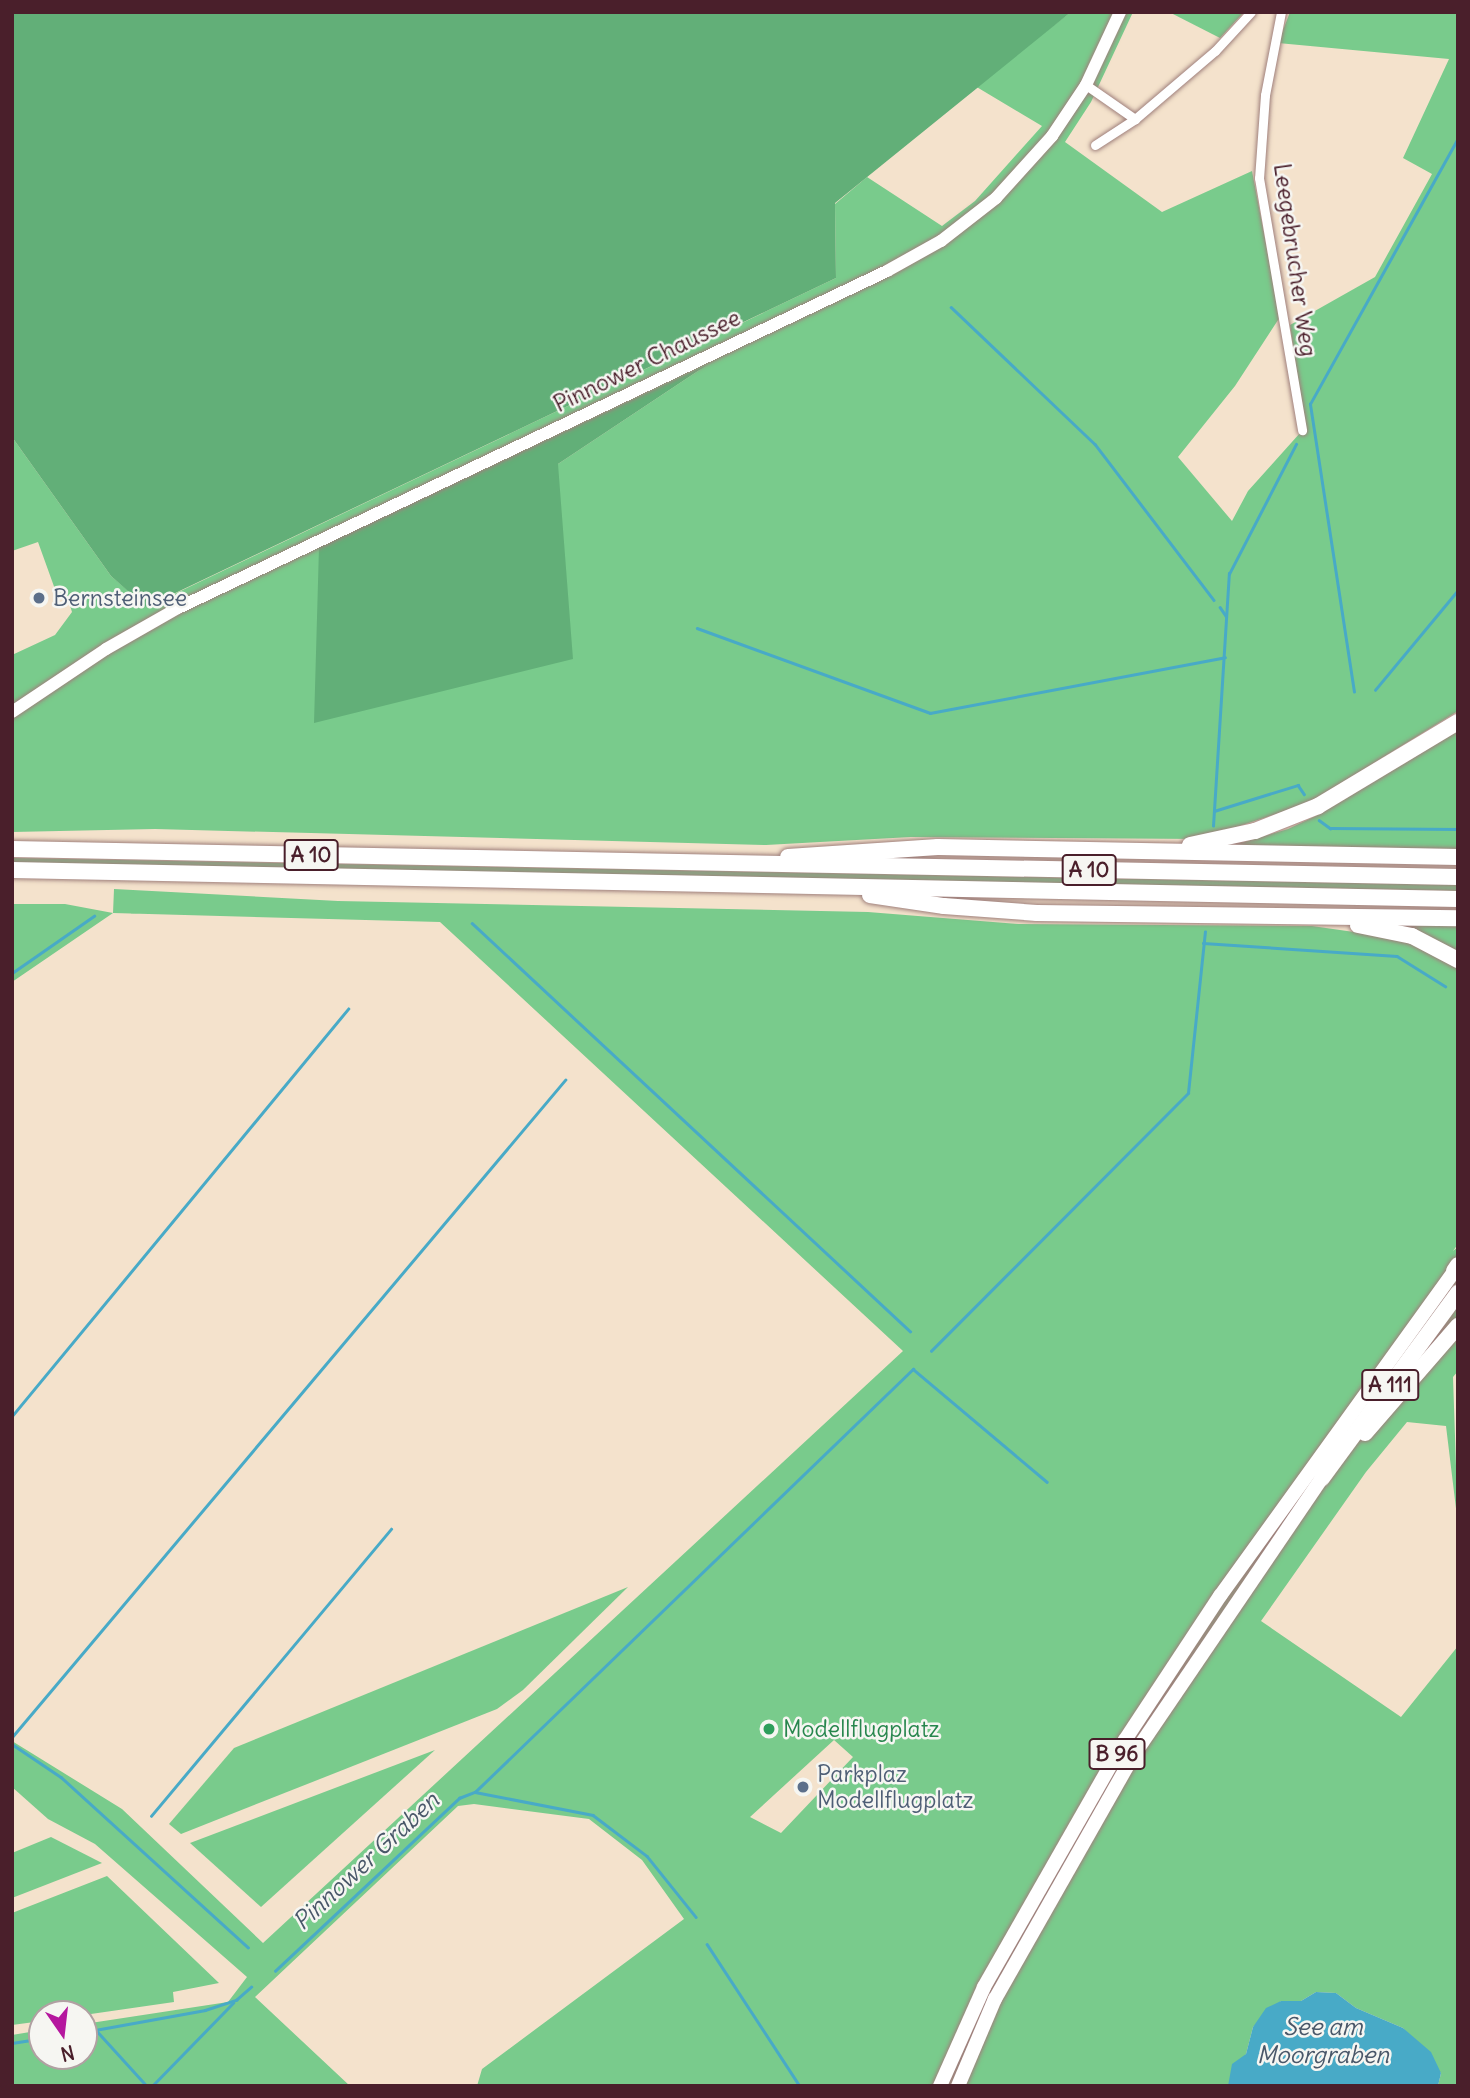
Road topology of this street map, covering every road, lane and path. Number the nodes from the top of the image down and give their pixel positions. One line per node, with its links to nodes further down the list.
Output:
1 (1120, 12): 4 (main road, Pinnower Chaussee)
2 (1251, 12): 5 (street)
3 (1281, 12): 7 (street, Leegebrucher Weg)
4 (1086, 85): 5 (street); 8 (main road, Pinnower Chaussee)
5 (1135, 119): 6 (street)
6 (1095, 145)
7 (1302, 430)
8 (12, 712)
9 (1458, 722): 11 (highway)
10 (12, 849): 13 (highway, A 10)
11 (1069, 850): 12 (highway); 13 (highway)
12 (1458, 857)
13 (719, 864): 15 (highway, A 10)
14 (12, 870): 16 (highway, A 10)
15 (1458, 877)
16 (816, 886): 17 (highway, A 10); 18 (highway)
17 (1458, 899)
18 (1244, 916): 19 (highway); 20 (highway)
19 (1458, 918)
20 (1458, 960)
21 (1457, 1268): 25 (highway, B 96)
22 (1458, 1293): 24 (highway, A 111)
23 (1458, 1326): 24 (highway)
24 (1322, 1478): 26 (highway, B 96)
25 (940, 2086)
26 (958, 2086)

